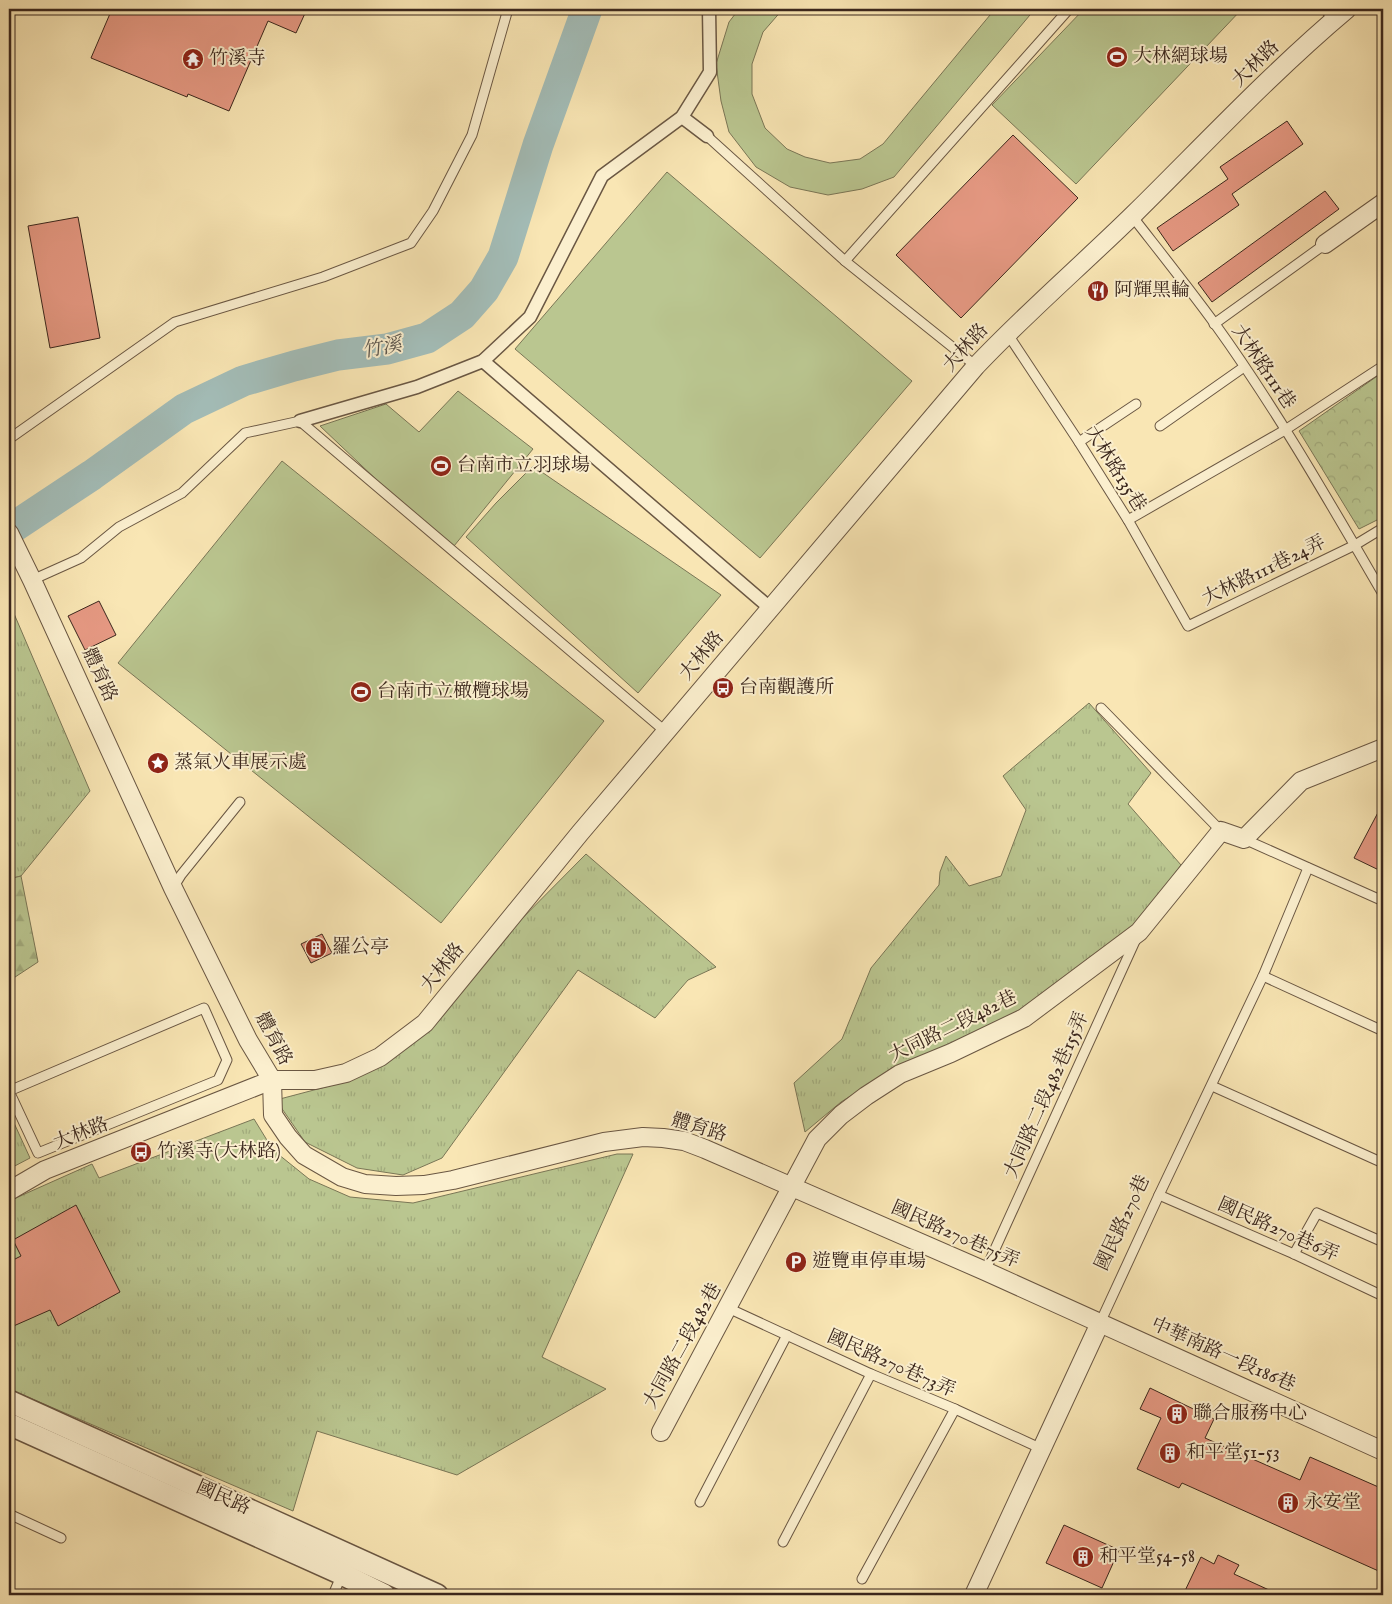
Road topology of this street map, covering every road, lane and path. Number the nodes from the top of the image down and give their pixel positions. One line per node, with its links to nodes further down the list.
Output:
1 (508, 9): 21 (lane)
2 (709, 9): 5 (street)
3 (1069, 9): 10 (lane)
4 (1336, 12): 8 (street, 大林路)
5 (682, 117): 6 (street); 13 (street)
6 (707, 136): 10 (lane)
7 (1383, 203): 9 (street)
8 (1132, 216): 11 (lane, 大林路111巷); 12 (street, 大林路)
9 (1323, 245): 11 (lane)
10 (845, 261): 14 (lane)
11 (1214, 324): 16 (lane, 大林路111巷)
12 (1007, 333): 14 (street, 大林路); 22 (lane, 大林路135巷)
13 (483, 361): 18 (street); 29 (street)
14 (976, 366): 29 (street, 大林路)
15 (1383, 366): 20 (lane)
16 (1244, 367): 19 (lane); 20 (lane, 大林路111巷)
17 (1136, 404): 22 (lane)
18 (300, 421): 27 (lane); 32 (lane)
19 (1160, 426)
20 (1285, 430): 23 (lane); 26 (lane, 大林路111巷)
21 (9, 439)
22 (1079, 442): 23 (lane, 大林路135巷)
23 (1128, 520): 30 (lane, 大林路135巷)
24 (1383, 528): 26 (lane, 大林路111巷24弄)
25 (9, 533): 27 (street, 體育路)
26 (1355, 545): 28 (lane, 大林路111巷); 30 (lane, 大林路111巷24弄)
27 (30, 577): 38 (street, 體育路)
28 (1383, 594)
29 (770, 608): 32 (street, 大林路)
30 (1188, 626)
31 (1102, 708): 35 (lane)
32 (666, 732): 43 (street, 大林路)
33 (1383, 748): 36 (street)
34 (240, 802): 38 (lane)
35 (1221, 831): 36 (street); 40 (street, 大同路二段482巷)
36 (1244, 839): 37 (lane)
37 (1308, 868): 39 (lane); 41 (lane, 國民路270巷)
38 (173, 888): 43 (street, 體育路)
39 (1383, 901)
40 (1139, 932): 48 (street, 大同路二段482巷); 53 (lane, 大同路二段482巷155弄)
41 (1263, 976): 42 (lane); 44 (lane, 國民路270巷)
42 (1383, 1031)
43 (272, 1080): 47 (street, 大林路); 48 (street, 體育路)
44 (1212, 1086): 46 (lane); 50 (lane, 國民路270巷)
45 (38, 1153): 45 (lane); 47 (lane)
46 (1383, 1163)
47 (45, 1170): 49 (street, 大林路)
48 (793, 1186): 53 (street, 國民路270巷75弄); 55 (street, 大同路二段482巷)
49 (9, 1191)
50 (1158, 1195): 52 (lane, 國民路270巷6弄); 56 (lane, 國民路270巷)
51 (1383, 1242): 52 (lane)
52 (1294, 1254): 54 (lane, 國民路270巷6弄)
53 (985, 1271): 56 (street, 國民路270巷75弄)
54 (1383, 1296)
55 (728, 1308): 57 (lane, 國民路270巷73弄); 62 (street, 大同路二段482巷)
56 (1100, 1324): 63 (street, 國民路270巷); 64 (street, 中華南路一段186巷)
57 (788, 1335): 58 (lane, 國民路270巷73弄); 65 (lane)
58 (871, 1374): 60 (lane, 國民路270巷73弄); 68 (lane)
59 (9, 1401): 69 (street, 國民路)
60 (955, 1409): 63 (lane, 國民路270巷73弄); 70 (lane)
61 (9, 1424): 69 (street, 國民路)
62 (661, 1432)
63 (1042, 1449): 74 (street, 國民路270巷)
64 (1383, 1450)
65 (700, 1502)
66 (9, 1514): 67 (lane)
67 (61, 1538)
68 (783, 1542)
69 (346, 1564): 71 (lane); 72 (street, 國民路); 73 (street, 國民路)
70 (862, 1579)
71 (333, 1595)
72 (384, 1595)
73 (437, 1595)
74 (974, 1595)

